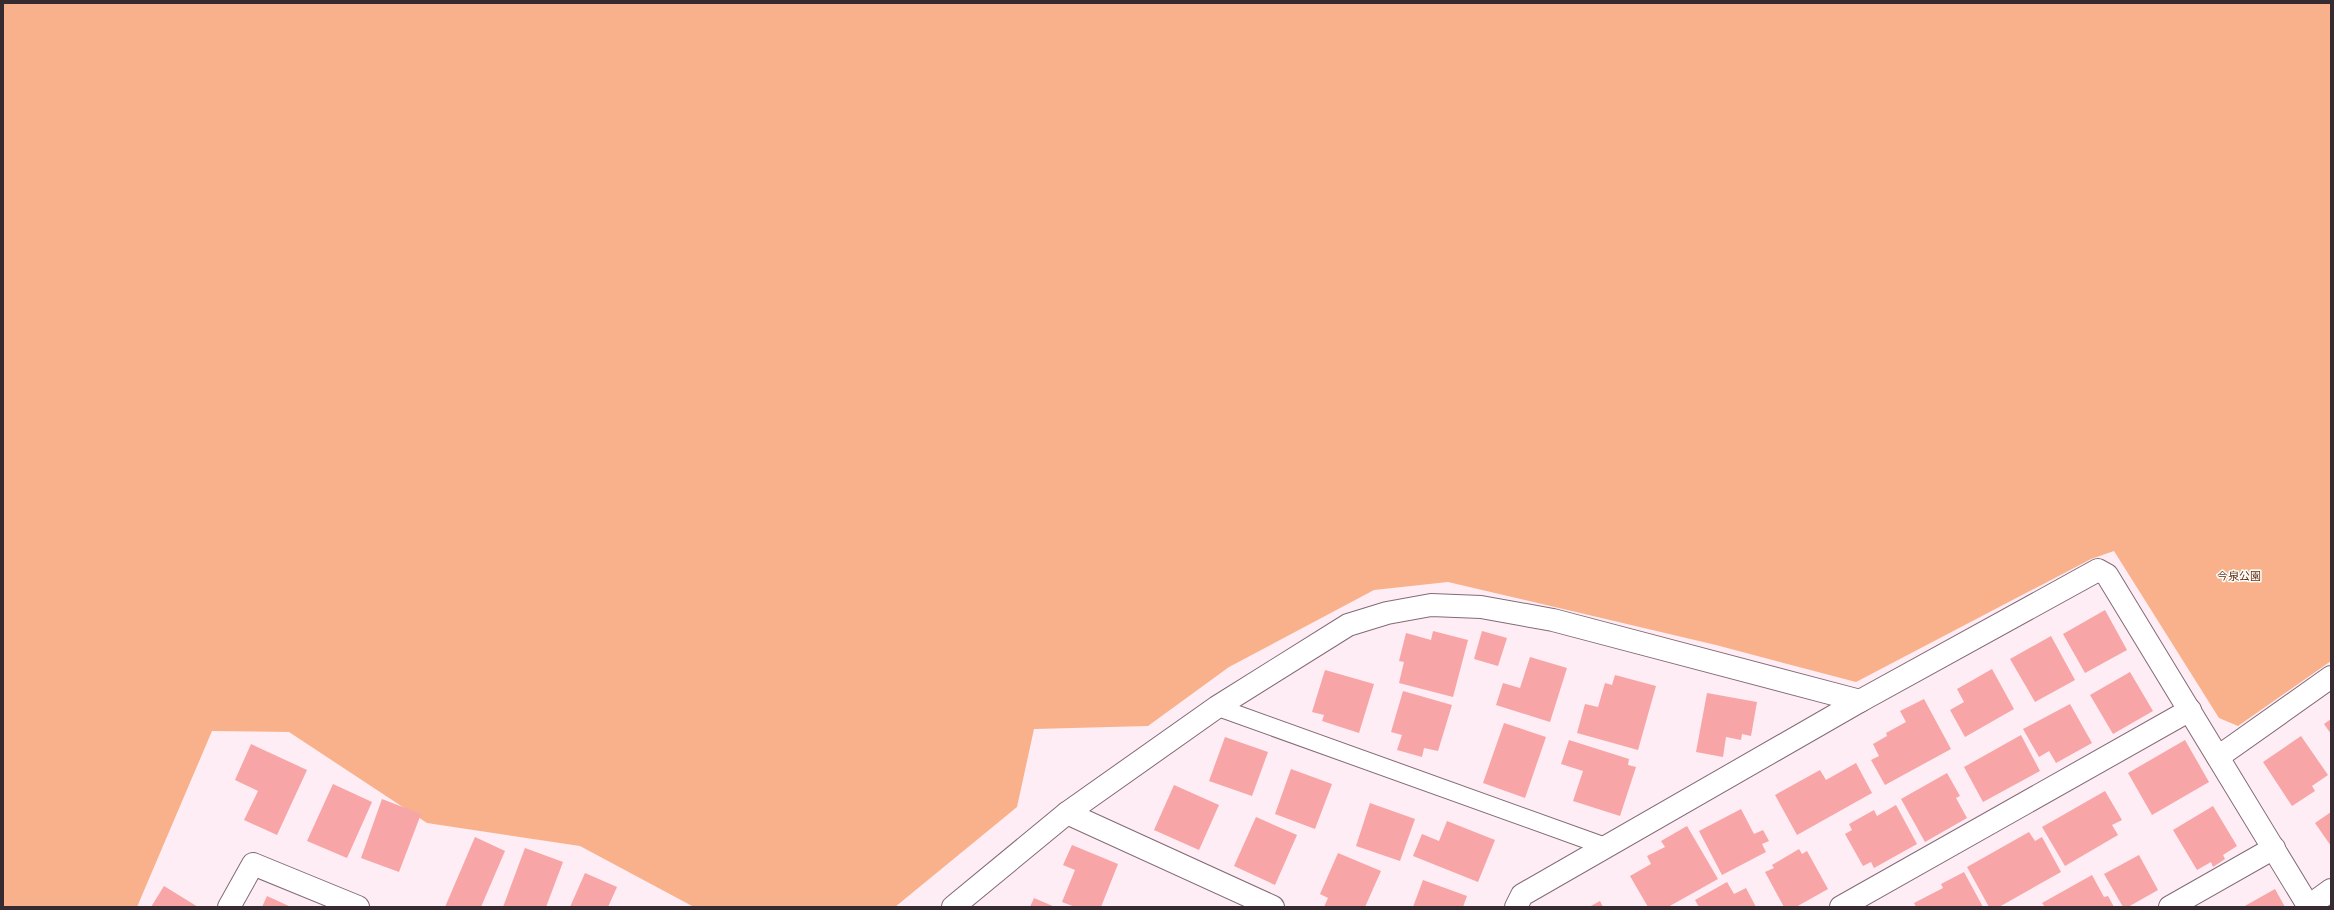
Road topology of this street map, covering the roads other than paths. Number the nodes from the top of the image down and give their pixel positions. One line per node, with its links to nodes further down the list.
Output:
1 (2331, 677): 5 (street)
2 (1860, 701): 3 (street); 4 (street); 7 (street)
3 (1217, 707): 6 (street); 7 (lane)
4 (2190, 710): 5 (street); 16 (street)
5 (2218, 757): 8 (street)
6 (1066, 813): 13 (street); 14 (street)
7 (1604, 846): 15 (street)
8 (2274, 848): 10 (street); 17 (street)
9 (2331, 890): 10 (street)
10 (2309, 906)
11 (229, 907): 12 (street)
12 (358, 907)
13 (953, 907)
14 (1273, 907)
15 (1516, 907)
16 (1841, 907)
17 (2170, 907)

